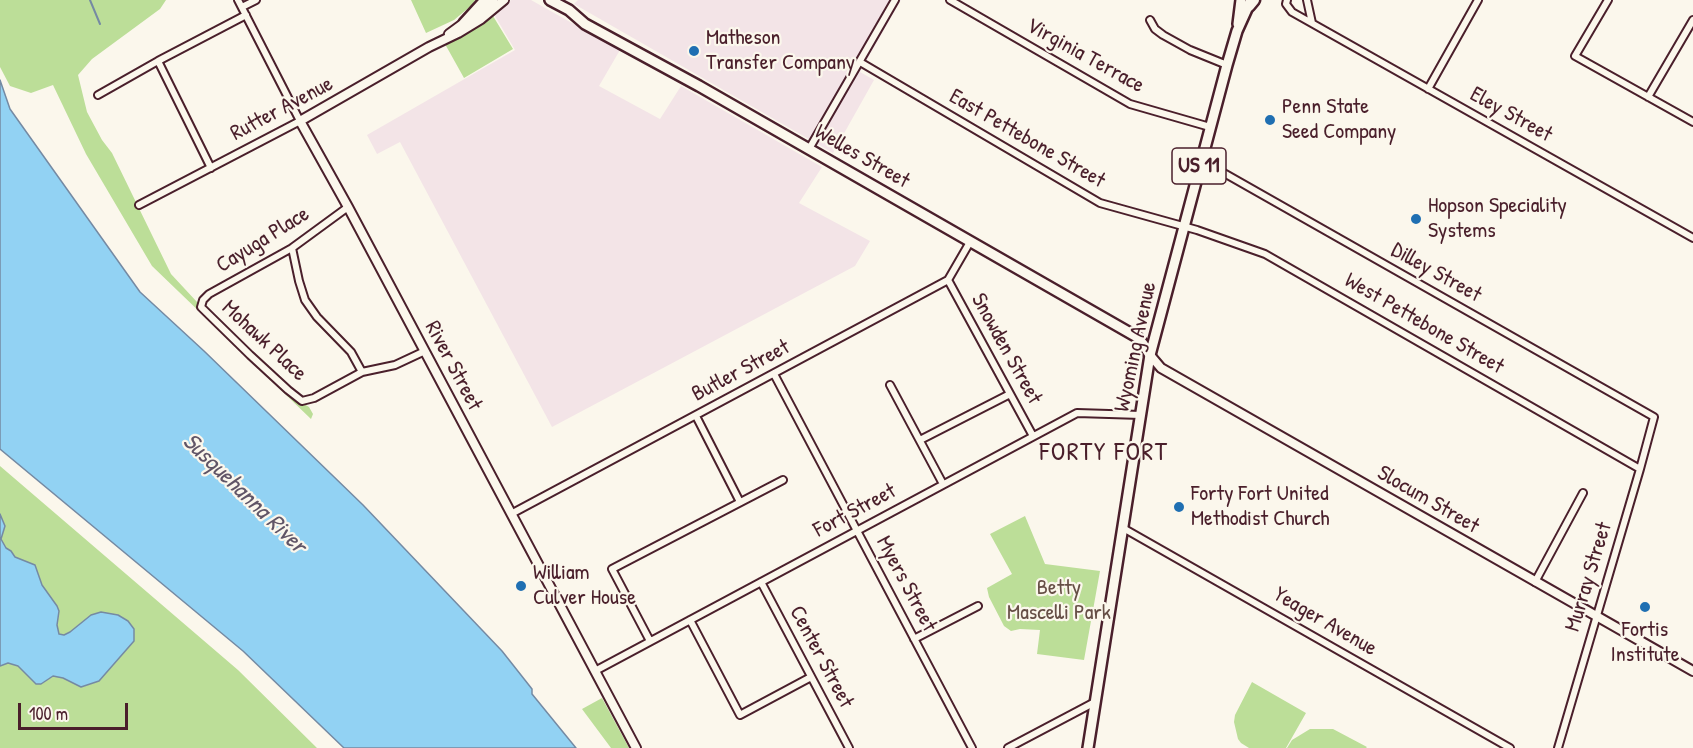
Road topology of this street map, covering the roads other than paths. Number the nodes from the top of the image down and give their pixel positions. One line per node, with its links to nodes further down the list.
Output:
1 (238, 0): 14 (street, River Street)
2 (256, 0): 14 (street)
3 (485, 0): 18 (main road)
4 (493, 0): 18 (street, Rutter Avenue)
5 (504, 0): 20 (street, Rutter Avenue)
6 (550, 0): 30 (main road, Welles Street)
7 (895, 0): 22 (street)
8 (950, 0): 29 (street, Virginia Terrace)
9 (1287, 0): 19 (street, Eley Street)
10 (1307, 0): 19 (street)
11 (1478, 0): 24 (street)
12 (1608, 0): 26 (street)
13 (1249, 2): 23 (main road, Wyoming Avenue / US 11)
14 (242, 7): 15 (street, River Street)
15 (246, 15): 21 (street); 27 (street, River Street)
16 (1150, 20): 23 (street)
17 (1693, 20): 26 (street)
18 (464, 23): 20 (street, Rutter Avenue)
19 (1312, 23): 24 (street, Eley Street)
20 (440, 40): 27 (street, Rutter Avenue)
21 (158, 61): 25 (street); 32 (street)
22 (860, 62): 30 (street); 35 (street, East Pettebone Street)
23 (1227, 65): 29 (main road, Wyoming Avenue / US 11)
24 (1428, 89): 36 (street, Eley Street)
25 (98, 95)
26 (1648, 96): 28 (street)
27 (300, 121): 32 (street, Rutter Avenue); 34 (street, River Street)
28 (1693, 122)
29 (1210, 127): 31 (main road, Wyoming Avenue / US 11)
30 (809, 149): 37 (main road, Welles Street)
31 (1201, 159): 35 (main road, Wyoming Avenue / US 11); 49 (street, Dilley Street)
32 (211, 168): 33 (street, Rutter Avenue)
33 (139, 205)
34 (348, 207): 38 (street, Cayuga Place); 41 (street, River Street)
35 (1183, 226): 42 (main road, Wyoming Avenue / US 11); 52 (street, West Pettebone Street)
36 (1693, 238)
37 (970, 242): 39 (street); 42 (main road, Welles Street)
38 (292, 248): 40 (street, Cayuga Place); 43 (street)
39 (948, 280): 44 (street, Butler Street); 46 (street, Snowden Street)
40 (201, 307): 43 (street, Mohawk Place)
41 (425, 351): 43 (street); 57 (street, River Street)
42 (1150, 355): 47 (main road, Wyoming Avenue / US 11); 61 (street, Slocum Street)
43 (362, 372)
44 (774, 374): 48 (street, Butler Street); 59 (street, Myers Street)
45 (890, 385): 51 (street)
46 (1010, 394): 50 (street, Snowden Street); 51 (street)
47 (1141, 415): 50 (street, Fort Street); 58 (main road, Wyoming Avenue / US 11)
48 (696, 416): 56 (street); 57 (street, Butler Street)
49 (1654, 417): 52 (street, Murray Street)
50 (1033, 436): 54 (street, Fort Street)
51 (920, 440): 54 (street)
52 (1640, 469): 63 (street, Murray Street)
53 (783, 480): 56 (street)
54 (943, 484): 59 (street, Fort Street)
55 (1583, 493): 61 (street)
56 (740, 502): 66 (street)
57 (511, 514): 67 (street, River Street)
58 (1123, 528): 70 (main road, Wyoming Avenue / US 11); 76 (street, Yeager Avenue)
59 (857, 531): 60 (street, Fort Street); 65 (street, Myers Street)
60 (761, 582): 64 (street, Fort Street); 69 (street, Center Street)
61 (1535, 582): 63 (street, Slocum Street)
62 (978, 606): 65 (street)
63 (1597, 616): 68 (street, Slocum Street); 77 (street, Murray Street)
64 (690, 620): 66 (street, Fort Street); 69 (street)
65 (915, 639): 73 (street, Myers Street)
66 (650, 640): 67 (street, Fort Street)
67 (595, 671): 71 (street, River Street)
68 (1693, 671)
69 (811, 677): 72 (street, Center Street)
70 (1095, 702): 74 (street); 75 (main road, Wyoming Avenue / US 11)
71 (636, 748)
72 (849, 748)
73 (972, 748)
74 (1008, 748)
75 (1088, 748)
76 (1510, 748)
77 (1558, 748)

